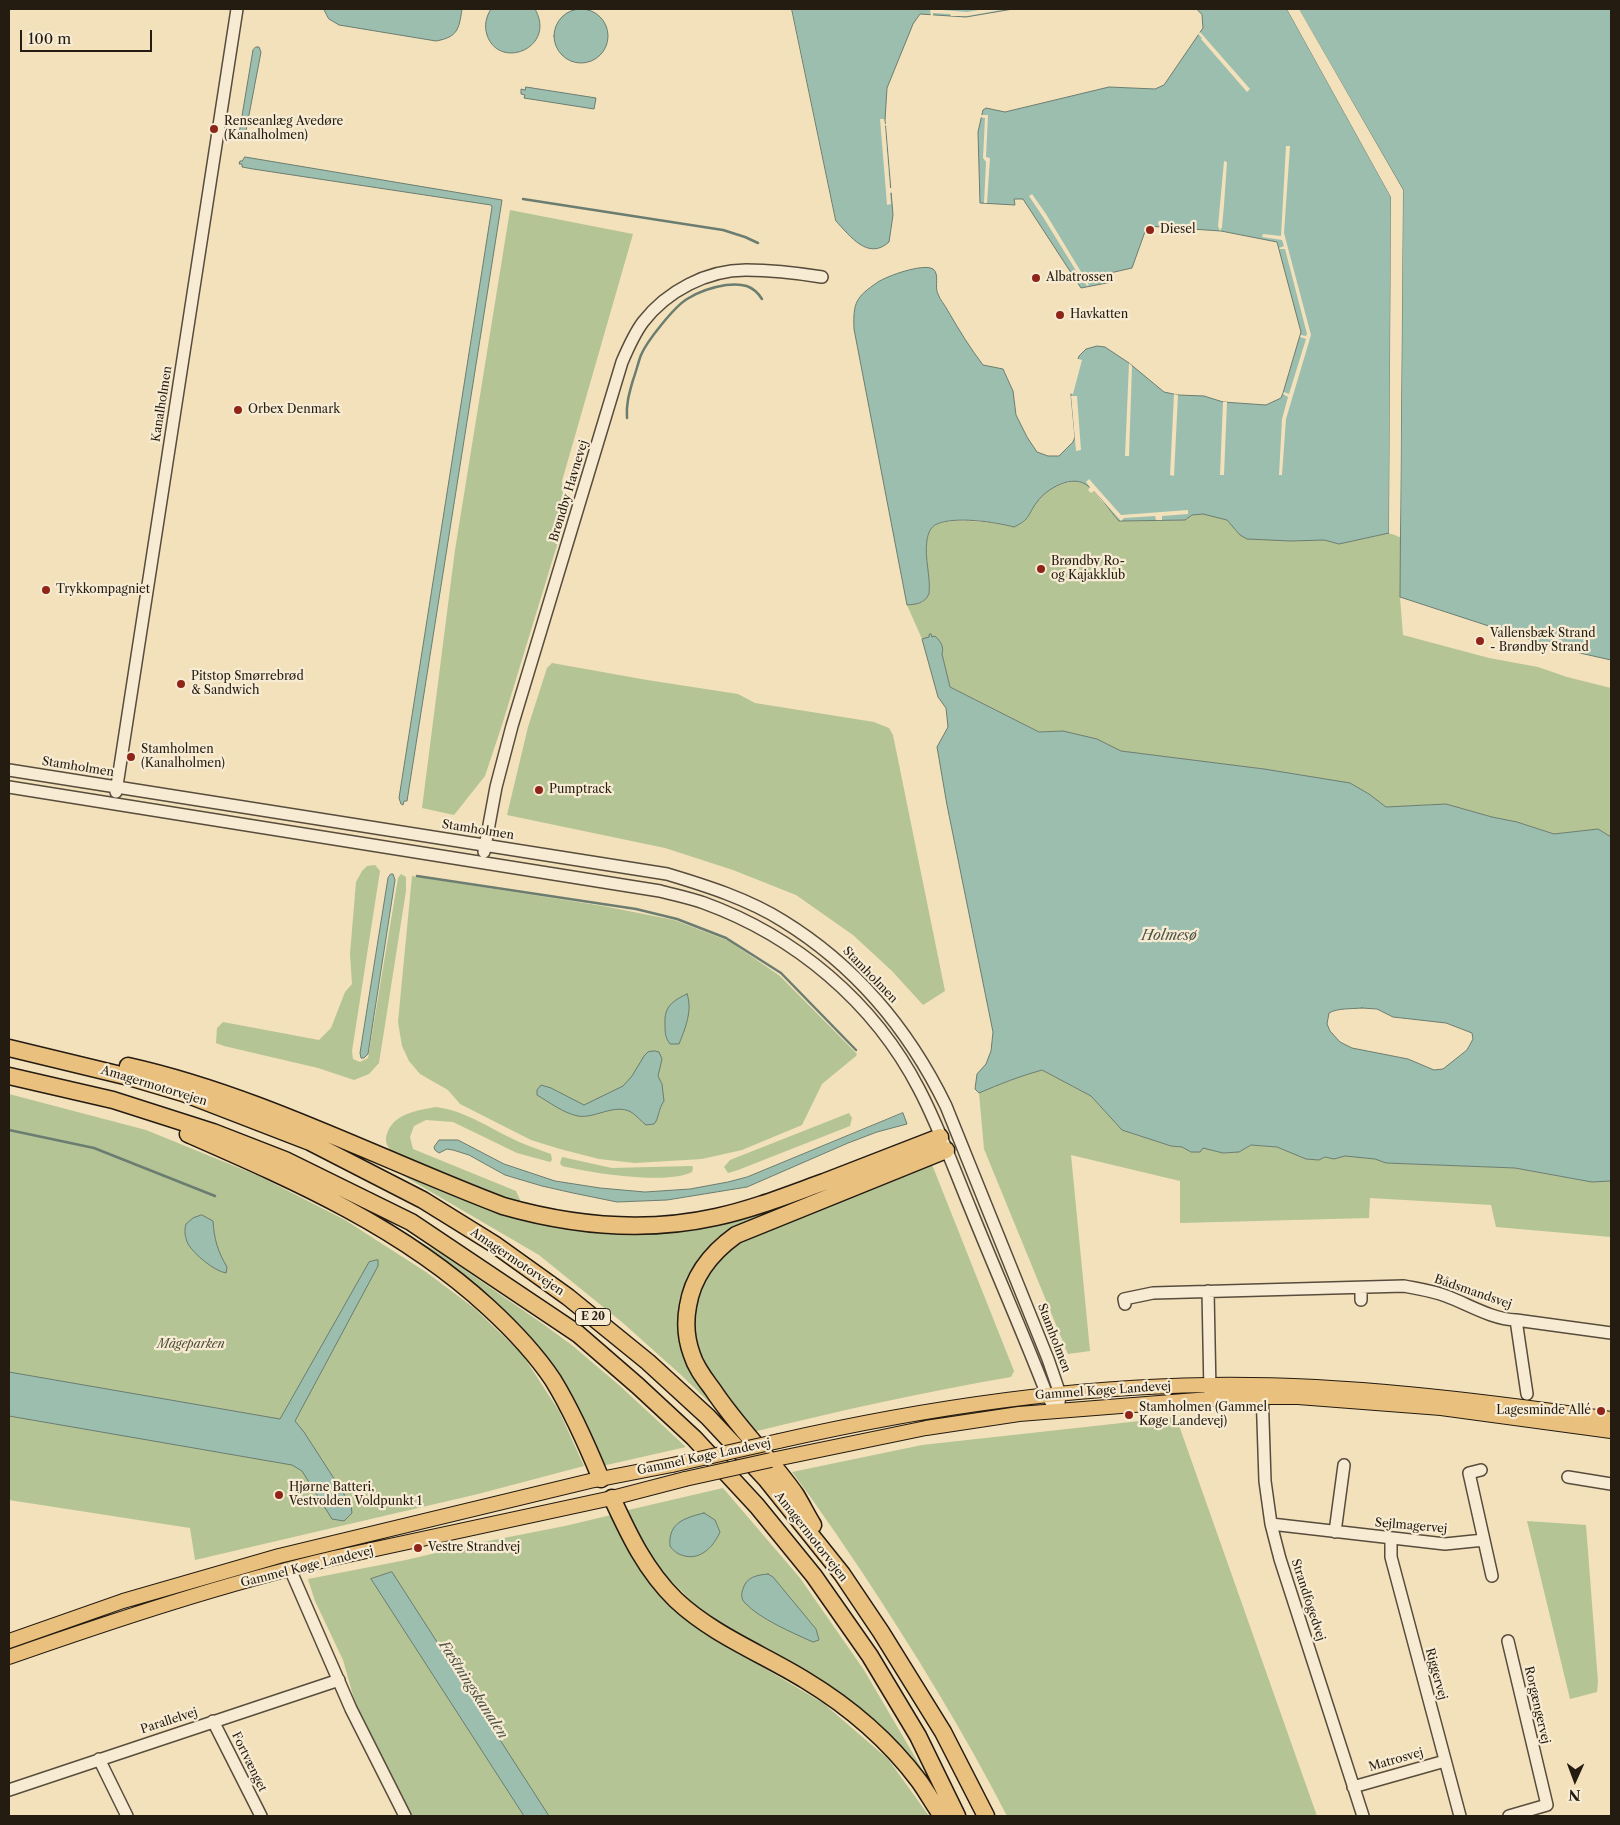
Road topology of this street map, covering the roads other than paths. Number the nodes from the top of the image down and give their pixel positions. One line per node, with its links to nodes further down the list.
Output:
1 (237, 9): 4 (street, Kanalholmen)
2 (822, 277): 7 (street, Brøndby Havnevej)
3 (9, 770): 4 (street, Stamholmen)
4 (117, 786): 6 (street, Kanalholmen); 7 (street, Stamholmen)
5 (9, 787): 6 (street, Stamholmen)
6 (114, 804): 8 (street, Stamholmen)
7 (485, 845): 8 (street, Brøndby Havnevej); 12 (street, Stamholmen)
8 (482, 861): 13 (street, Stamholmen)
9 (13, 1048): 13 (highway); 38 (highway, Amagermotorvejen / E 20)
10 (9, 1076): 11 (highway, Amagermotorvejen / E 20)
11 (66, 1089): 30 (highway); 53 (highway, Amagermotorvejen / E 20)
12 (959, 1137): 13 (street); 22 (street, Stamholmen)
13 (943, 1143): 22 (street, Stamholmen); 38 (highway)
14 (1361, 1288): 15 (street, Bådsmandsvej); 16 (street); 18 (street, Bådsmandsvej)
15 (1208, 1291): 17 (street, Bådsmandsvej); 21 (street)
16 (1361, 1300)
17 (1126, 1304)
18 (1516, 1320): 19 (street, Bådsmandsvej); 23 (street)
19 (1611, 1333)
20 (1262, 1391): 21 (main road, Gammel Køge Landevej); 25 (main road, Gammel Køge Landevej); 26 (main road, Gammel Køge Landevej); 33 (street, Strandfogedvej)
21 (1210, 1392): 22 (main road, Gammel Køge Landevej); 24 (main road, Gammel Køge Landevej)
22 (1053, 1394): 24 (street, Stamholmen); 30 (main road, Gammel Køge Landevej, bridge)
23 (1527, 1394)
24 (1058, 1410): 32 (main road, Gammel Køge Landevej, bridge)
25 (1611, 1419)
26 (1611, 1431)
27 (1344, 1465): 34 (street)
28 (1481, 1470): 36 (street)
29 (1568, 1477): 31 (street)
30 (601, 1479): 32 (main road); 40 (main road, Gammel Køge Landevej)
31 (1611, 1484)
32 (612, 1498): 37 (main road, Gammel Køge Landevej); 52 (highway)
33 (1271, 1524): 34 (street, Sejlmagervej); 47 (street, Strandfogedvej)
34 (1335, 1532): 35 (street, Sejlmagervej)
35 (1391, 1539): 36 (street, Sejlmagervej); 46 (street, Riggervej)
36 (1484, 1540): 39 (street)
37 (290, 1569): 42 (main road, Gammel Køge Landevej); 43 (street)
38 (842, 1574): 54 (highway, Amagermotorvejen / E 20)
39 (1492, 1576)
40 (9, 1641)
41 (1508, 1641): 57 (street, Rorgængervej)
42 (9, 1657)
43 (339, 1680): 44 (street, Parallelvej); 51 (street)
44 (213, 1721): 45 (street, Parallelvej); 50 (street, Fortvænget)
45 (99, 1759): 48 (street, Parallelvej); 49 (street)
46 (1445, 1760): 47 (street, Matrosvej); 56 (street, Riggervej)
47 (1353, 1787): 55 (street, Strandfogedvej)
48 (9, 1790)
49 (127, 1816)
50 (261, 1816)
51 (404, 1816)
52 (942, 1816)
53 (957, 1816)
54 (986, 1816)
55 (1363, 1816)
56 (1460, 1816)
57 (1509, 1816)

